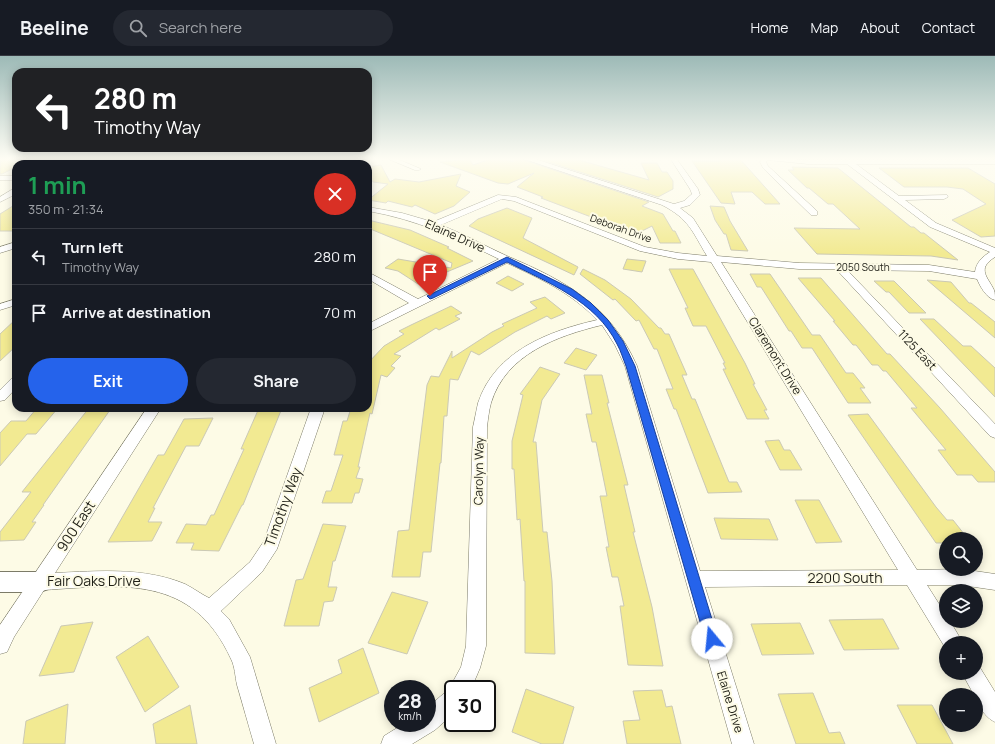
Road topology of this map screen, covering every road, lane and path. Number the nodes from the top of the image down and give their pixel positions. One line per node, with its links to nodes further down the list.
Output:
1 (623, 190): 9 (street, Claremont Drive)
2 (694, 190): 9 (street)
3 (790, 190): 11 (street)
4 (886, 190): 6 (street)
5 (12, 192): 8 (street)
6 (897, 198): 7 (street); 15 (street)
7 (944, 198)
8 (0, 200)
9 (674, 207): 17 (street, Claremont Drive)
10 (372, 210): 12 (street, Elaine Drive)
11 (814, 213)
12 (434, 225): 16 (street, Elaine Drive); 17 (street, Deborah Drive)
13 (12, 246): 14 (street)
14 (0, 250)
15 (995, 252): 19 (street)
16 (507, 259): 23 (street); 25 (street, Elaine Drive)
17 (715, 260): 18 (street, 2050 South); 32 (street, Claremont Drive)
18 (839, 267): 19 (street, 2050 South); 31 (street, 1125 East)
19 (979, 276): 21 (street)
20 (372, 277): 23 (street)
21 (995, 297)
22 (12, 303): 24 (street)
23 (417, 303): 26 (street)
24 (0, 307)
25 (605, 322): 33 (street, Elaine Drive); 40 (street, Carolyn Way)
26 (372, 327)
27 (12, 385): 28 (street)
28 (0, 397)
29 (151, 412): 35 (street, 900 East)
30 (317, 412): 37 (street, Timothy Way)
31 (995, 433)
32 (912, 577): 33 (street, 2200 South); 36 (street, 2200 South); 38 (street, Claremont Drive)
33 (694, 579): 48 (street, Elaine Drive)
34 (0, 582): 35 (street)
35 (40, 582): 37 (street, Fair Oaks Drive); 39 (street, 900 East)
36 (995, 582)
37 (210, 609): 46 (street, Fair Oaks Drive)
38 (949, 636)
39 (0, 645)
40 (465, 680)
41 (976, 680): 43 (street)
42 (444, 708): 44 (street)
43 (995, 711)
44 (436, 714)
45 (411, 732): 47 (street)
46 (264, 744)
47 (392, 744)
48 (743, 744)

